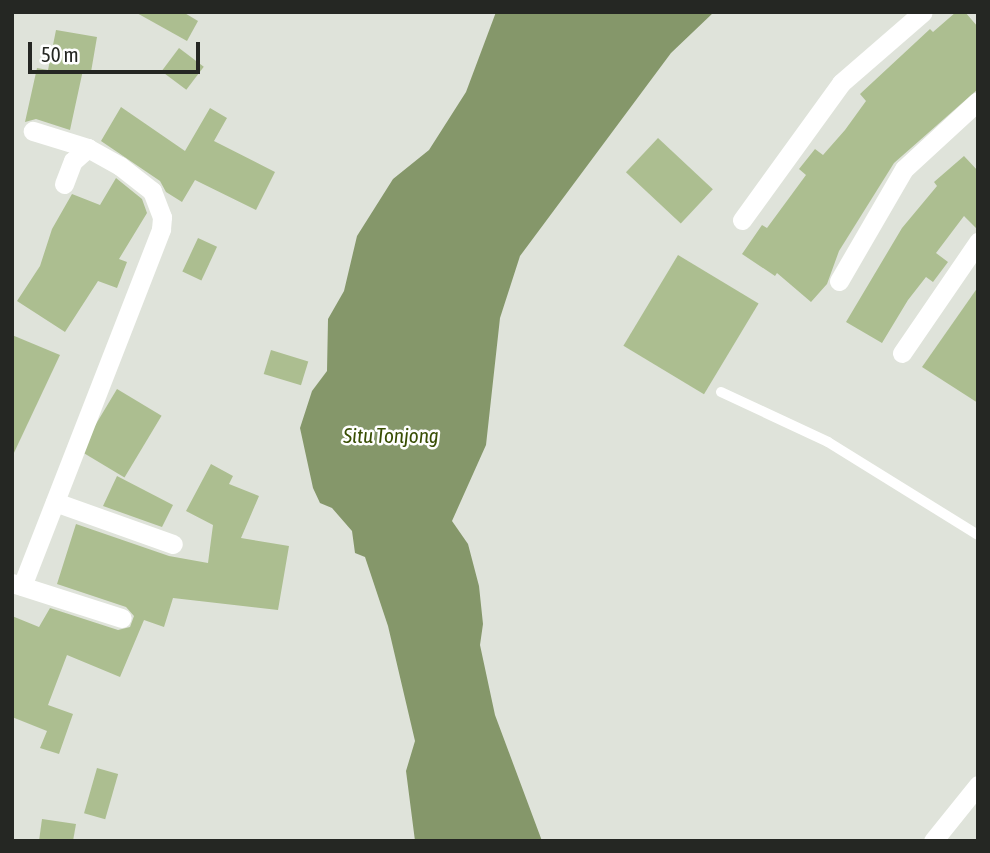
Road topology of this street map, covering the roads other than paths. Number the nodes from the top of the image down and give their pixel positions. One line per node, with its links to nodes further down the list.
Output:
1 (923, 12): 6 (street)
2 (978, 101): 8 (street)
3 (33, 131): 4 (street)
4 (88, 148): 5 (street); 11 (street)
5 (64, 184)
6 (743, 220)
7 (978, 242): 9 (street)
8 (839, 281)
9 (902, 353)
10 (721, 392): 12 (lane)
11 (55, 502): 13 (street); 14 (street)
12 (978, 535)
13 (173, 544)
14 (17, 584): 15 (street)
15 (122, 618)
16 (978, 785): 17 (street)
17 (933, 841)

